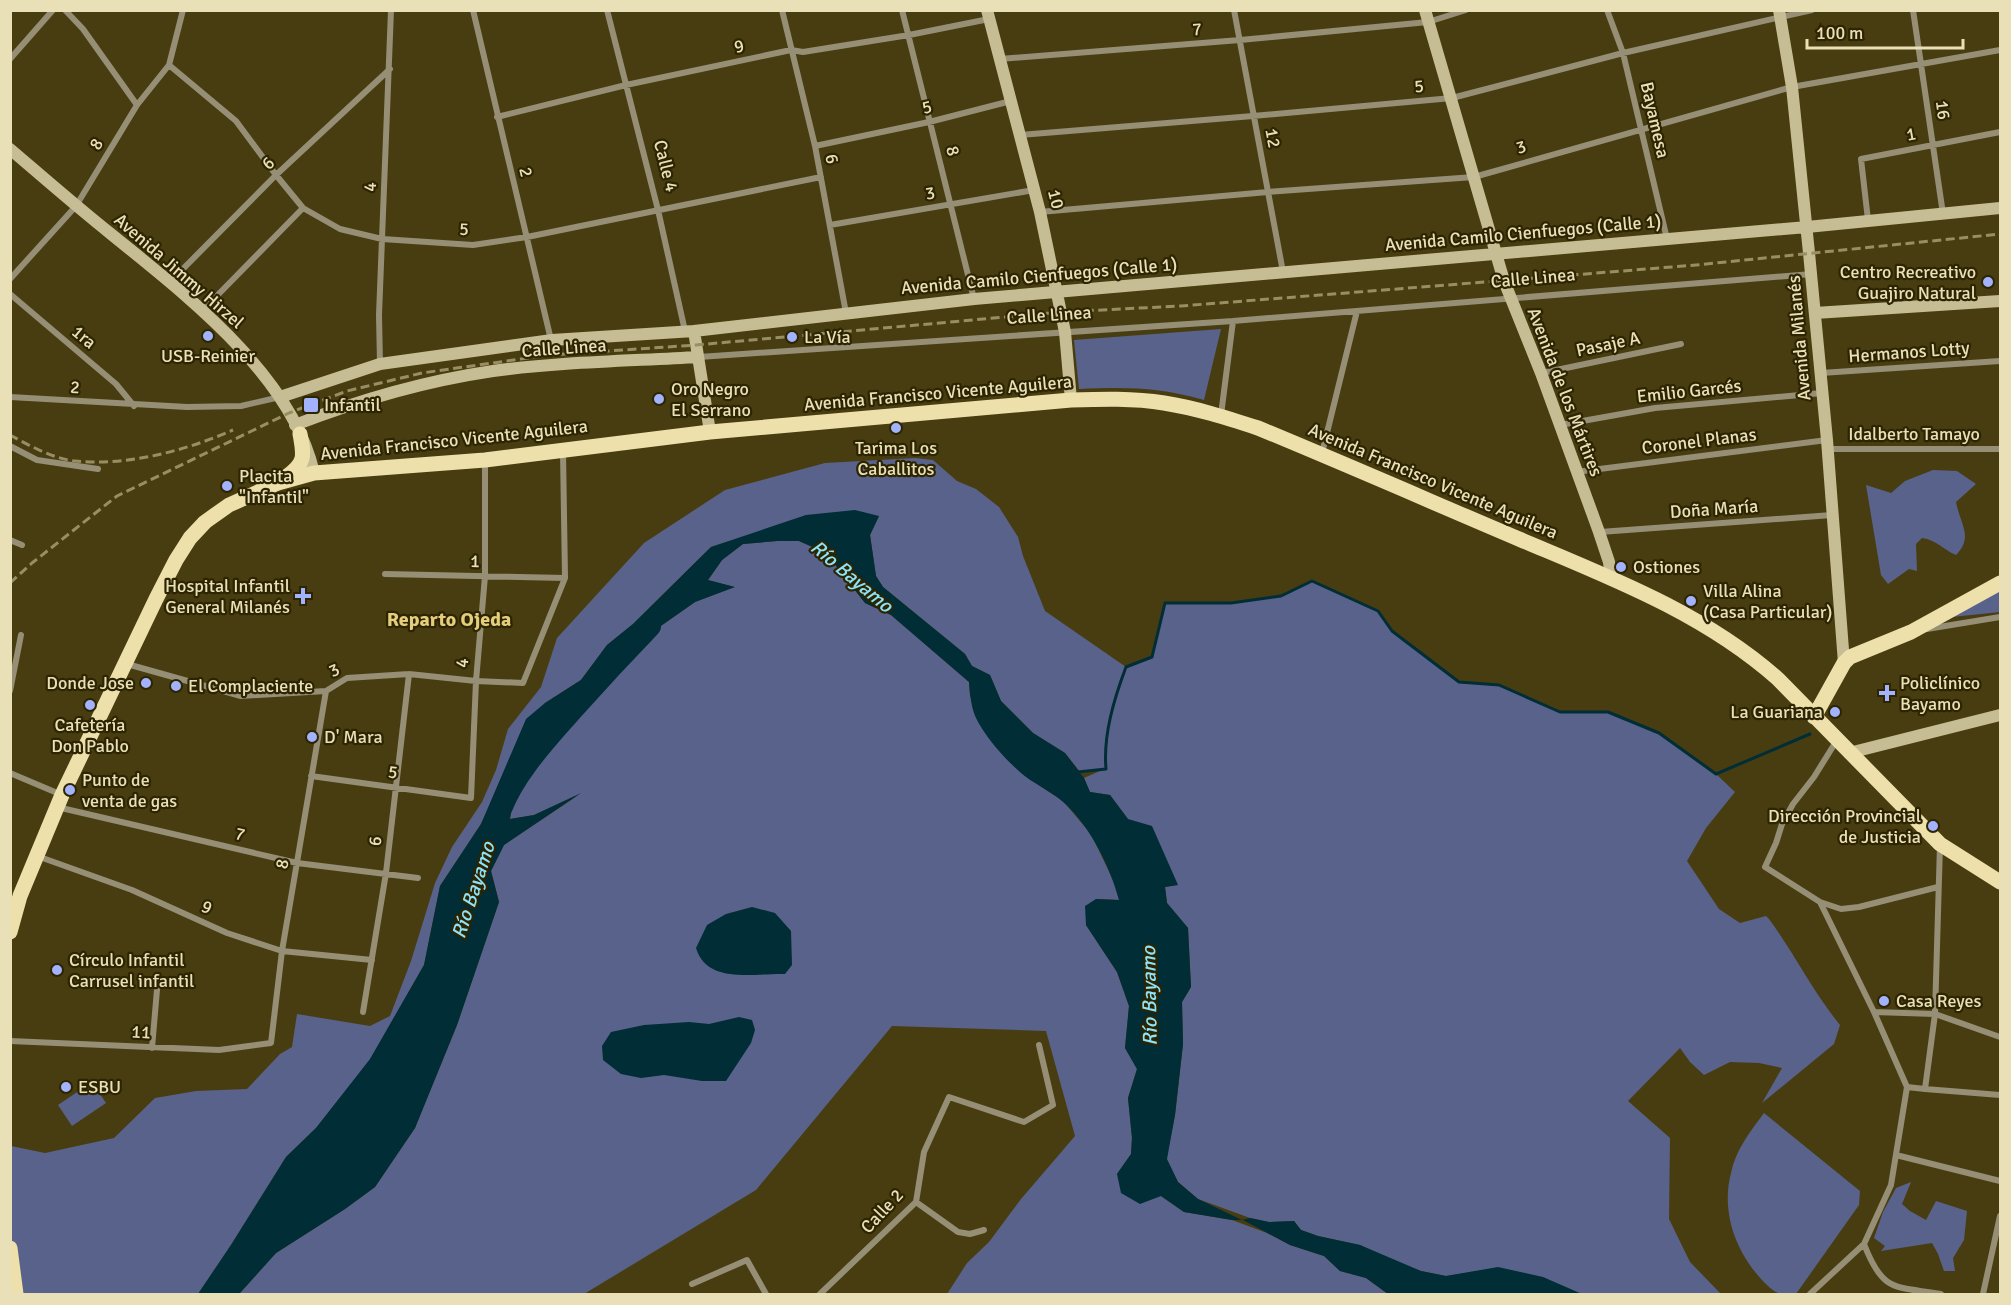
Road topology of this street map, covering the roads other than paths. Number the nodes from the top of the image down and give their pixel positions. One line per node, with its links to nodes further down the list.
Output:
1 (53, 10): 22 (street)
2 (65, 10): 31 (street)
3 (183, 10): 25 (street, 8)
4 (391, 10): 26 (street, 4)
5 (473, 10): 33 (street, 2)
6 (607, 10): 27 (street, Calle 4)
7 (782, 10): 19 (street, 6)
8 (902, 10): 17 (street, 8)
9 (1234, 10): 18 (street, 12)
10 (1466, 10): 16 (street, 7)
11 (1607, 10): 21 (street, Bayamesa)
12 (1812, 10): 14 (street, 5)
13 (1913, 10): 24 (street, 16)
14 (1779, 14): 21 (street, 5); 28 (street, Avenida Milanés)
15 (988, 15): 17 (street, 9); 23 (street, 10)
16 (1427, 16): 18 (street, 7); 29 (street, Avenida de los Mártires)
17 (909, 35): 19 (street, 9); 34 (street, 8)
18 (1240, 40): 23 (street, 7); 32 (street, 12)
19 (790, 50): 27 (street, 9); 39 (street, 6)
20 (2001, 50): 24 (street, 3)
21 (1623, 53): 29 (street, 5); 35 (street, Bayamesa)
22 (10, 59)
23 (999, 59): 30 (street, 10)
24 (1921, 64): 28 (street, 3); 38 (street, 16)
25 (169, 65): 31 (street, 8); 41 (street, 5)
26 (390, 69): 41 (street, 6); 57 (street, 4)
27 (626, 86): 33 (street, 9); 50 (street, Calle 4)
28 (1792, 87): 35 (street, 3); 55 (street, Avenida Milanés)
29 (1452, 98): 32 (street, 5); 43 (street, Avenida de los Mártires)
30 (1011, 101): 34 (street, 5); 37 (street, 10)
31 (137, 105): 47 (street, 8)
32 (1253, 116): 37 (street, 5); 45 (street, 12)
33 (497, 117): 56 (street, 2)
34 (929, 122): 39 (street, 5); 46 (street, 8)
35 (1642, 128): 43 (street, 3); 58 (street, Bayamesa)
36 (2001, 132): 38 (street, 1)
37 (1019, 135): 44 (street, 10)
38 (1933, 145): 52 (street, 16); 53 (street, 1)
39 (815, 146): 42 (street, 6)
40 (10, 149): 47 (street, Avenida Jimmy Hirzel)
41 (276, 175): 48 (street, 5); 63 (street, 6)
42 (821, 177): 50 (street, 5); 54 (street, 6)
43 (1474, 177): 45 (street, 3); 59 (street, Avenida de los Mártires)
44 (1035, 190): 46 (street, 3); 51 (street, 10)
45 (1268, 192): 51 (street, 3); 60 (street, 12)
46 (952, 205): 54 (street, 3); 67 (street, 8)
47 (76, 206): 62 (street, 8); 63 (street, Avenida Jimmy Hirzel)
48 (303, 208): 57 (street, 5); 69 (street)
49 (2001, 208): 52 (street, Avenida Camilo Cienfuegos (Calle 1))
50 (658, 210): 56 (street, 5); 74 (street, Calle 4)
51 (1040, 212): 64 (street, 10)
52 (1943, 214): 53 (street, Avenida Camilo Cienfuegos (Calle 1))
53 (1868, 220): 55 (street, Avenida Camilo Cienfuegos (Calle 1))
54 (830, 225): 72 (street, 6)
55 (1807, 227): 58 (street, Avenida Camilo Cienfuegos (Calle 1)); 61 (street, Avenida Milanés)
56 (527, 237): 57 (street, 5); 76 (street, 2)
57 (382, 239): 80 (street, 4)
58 (1667, 239): 59 (street, Avenida Camilo Cienfuegos (Calle 1))
59 (1496, 254): 60 (street, Avenida Camilo Cienfuegos (Calle 1)); 66 (street, Avenida de los Mártires)
60 (1283, 272): 64 (street, Avenida Camilo Cienfuegos (Calle 1))
61 (1812, 274): 66 (street, Calle Linea); 71 (street, Avenida Milanés)
62 (10, 279)
63 (170, 282): 69 (street, Avenida Jimmy Hirzel)
64 (1058, 292): 67 (street, Avenida Camilo Cienfuegos (Calle 1)); 75 (street, 10)
65 (10, 294): 87 (street, 1ra)
66 (1510, 298): 70 (street, Calle Linea); 81 (street, Avenida de los Mártires)
67 (974, 299): 72 (street, Avenida Camilo Cienfuegos (Calle 1))
68 (2001, 301): 71 (street)
69 (203, 310): 85 (street, Avenida Jimmy Hirzel)
70 (1357, 311): 73 (street, Calle Linea); 96 (street)
71 (1815, 313): 82 (street, Avenida Milanés)
72 (846, 314): 74 (street, Avenida Camilo Cienfuegos (Calle 1))
73 (1233, 321): 75 (street, Calle Linea); 88 (street)
74 (689, 331): 76 (street, Avenida Camilo Cienfuegos (Calle 1)); 78 (street, Calle 4)
75 (1065, 332): 78 (street, Calle Linea); 86 (street, 10)
76 (552, 340): 80 (street, Avenida Camilo Cienfuegos (Calle 1))
77 (1681, 344): 81 (street, Pasaje A)
78 (698, 357): 90 (street, Calle Linea); 91 (street, Calle 4)
79 (2001, 361): 82 (street, Hermanos Lotty)
80 (380, 364): 85 (street, Avenida Camilo Cienfuegos (Calle 1))
81 (1541, 373): 89 (street, Avenida de los Mártires)
82 (1820, 374): 83 (street, Avenida Milanés)
83 (1822, 393): 89 (street, Emilio Garcés); 92 (street, Avenida Milanés)
84 (10, 397): 87 (street, 2)
85 (280, 397): 87 (street, 2); 90 (street, Avenida Jimmy Hirzel)
86 (1071, 400): 88 (main road, Avenida Francisco Vicente Aguilera); 91 (main road, Avenida Francisco Vicente Aguilera)
87 (134, 406)
88 (1221, 416): 96 (main road, Avenida Francisco Vicente Aguilera)
89 (1560, 425): 99 (street, Avenida de los Mártires)
90 (297, 429): 100 (street, Avenida Jimmy Hirzel); 101 (main road)
91 (710, 432): 94 (main road, Avenida Francisco Vicente Aguilera)
92 (1827, 444): 95 (street, Idalberto Tamayo); 99 (street, Coronel Planas); 102 (street, Avenida Milanés)
93 (10, 446): 98 (street)
94 (563, 449): 97 (main road, Avenida Francisco Vicente Aguilera); 108 (street)
95 (2001, 449)
96 (1322, 454): 109 (main road, Avenida Francisco Vicente Aguilera)
97 (485, 460): 100 (main road, Avenida Francisco Vicente Aguilera); 107 (street, 4)
98 (98, 469)
99 (1576, 472): 103 (street, Avenida de los Mártires)
100 (314, 473): 101 (main road, Avenida Francisco Vicente Aguilera)
101 (278, 483): 115 (main road, Avenida Francisco Vicente Aguilera)
102 (1832, 515): 103 (street, Doña María); 114 (street, Avenida Milanés)
103 (1599, 532): 109 (street, Avenida de los Mártires)
104 (10, 540): 105 (street)
105 (22, 545)
106 (385, 574): 107 (street, 1)
107 (485, 576): 108 (street, 1); 117 (street, 4)
108 (565, 578): 117 (street, 3)
109 (1611, 578): 121 (main road, Avenida Francisco Vicente Aguilera)
110 (2001, 583): 112 (main road)
111 (2001, 617): 112 (street)
112 (1911, 632): 114 (main road)
113 (21, 635): 118 (street)
114 (1844, 663): 121 (main road)
115 (126, 664): 119 (street, 3); 128 (main road, Avenida Francisco Vicente Aguilera)
116 (409, 674): 117 (street, 3); 119 (street, 3); 126 (street, 6)
117 (476, 681): 127 (street, 4)
118 (10, 691)
119 (326, 691): 125 (street, 8)
120 (2001, 716): 123 (street)
121 (1814, 717): 122 (main road, Avenida Francisco Vicente Aguilera)
122 (1837, 740): 123 (main road, Avenida Francisco Vicente Aguilera); 136 (street)
123 (1849, 753): 129 (main road, Avenida Francisco Vicente Aguilera)
124 (10, 773): 128 (street, 7)
125 (311, 776): 126 (street, 5); 131 (street, 8)
126 (396, 788): 127 (street, 5); 132 (street, 6)
127 (471, 798)
128 (60, 801): 130 (main road, Avenida Francisco Vicente Aguilera); 131 (street, 7)
129 (1940, 844): 134 (main road, Avenida Francisco Vicente Aguilera); 135 (street)
130 (36, 856): 137 (main road, Avenida Francisco Vicente Aguilera); 138 (street, 9)
131 (297, 863): 132 (street, 7); 138 (street, 8)
132 (386, 873): 133 (street, 7); 139 (street, 6)
133 (418, 878)
134 (2001, 882)
135 (1938, 887): 136 (street); 143 (street)
136 (1820, 902): 142 (street)
137 (10, 932)
138 (282, 951): 139 (street, 9); 146 (street, 8)
139 (372, 960): 141 (street, 6)
140 (158, 978): 148 (street)
141 (363, 1012)
142 (1874, 1012): 143 (street); 149 (street)
143 (1935, 1014): 144 (street); 150 (street)
144 (2001, 1037)
145 (10, 1041): 148 (street, 11)
146 (271, 1043): 148 (street, 11)
147 (1039, 1045): 154 (street, Calle 2)
148 (152, 1048)
149 (1907, 1087): 150 (street); 152 (street)
150 (1925, 1089): 151 (street)
151 (2001, 1095)
152 (1896, 1155): 153 (street); 157 (street)
153 (2001, 1181)
154 (916, 1203): 156 (street); 162 (street, Calle 2)
155 (2001, 1216): 165 (street)
156 (984, 1230)
157 (1864, 1244): 163 (street); 164 (street)
158 (11, 1250): 160 (main road)
159 (692, 1284): 161 (street)
160 (16, 1294)
161 (766, 1294)
162 (820, 1294)
163 (1810, 1294)
164 (1941, 1294)
165 (1983, 1294)

